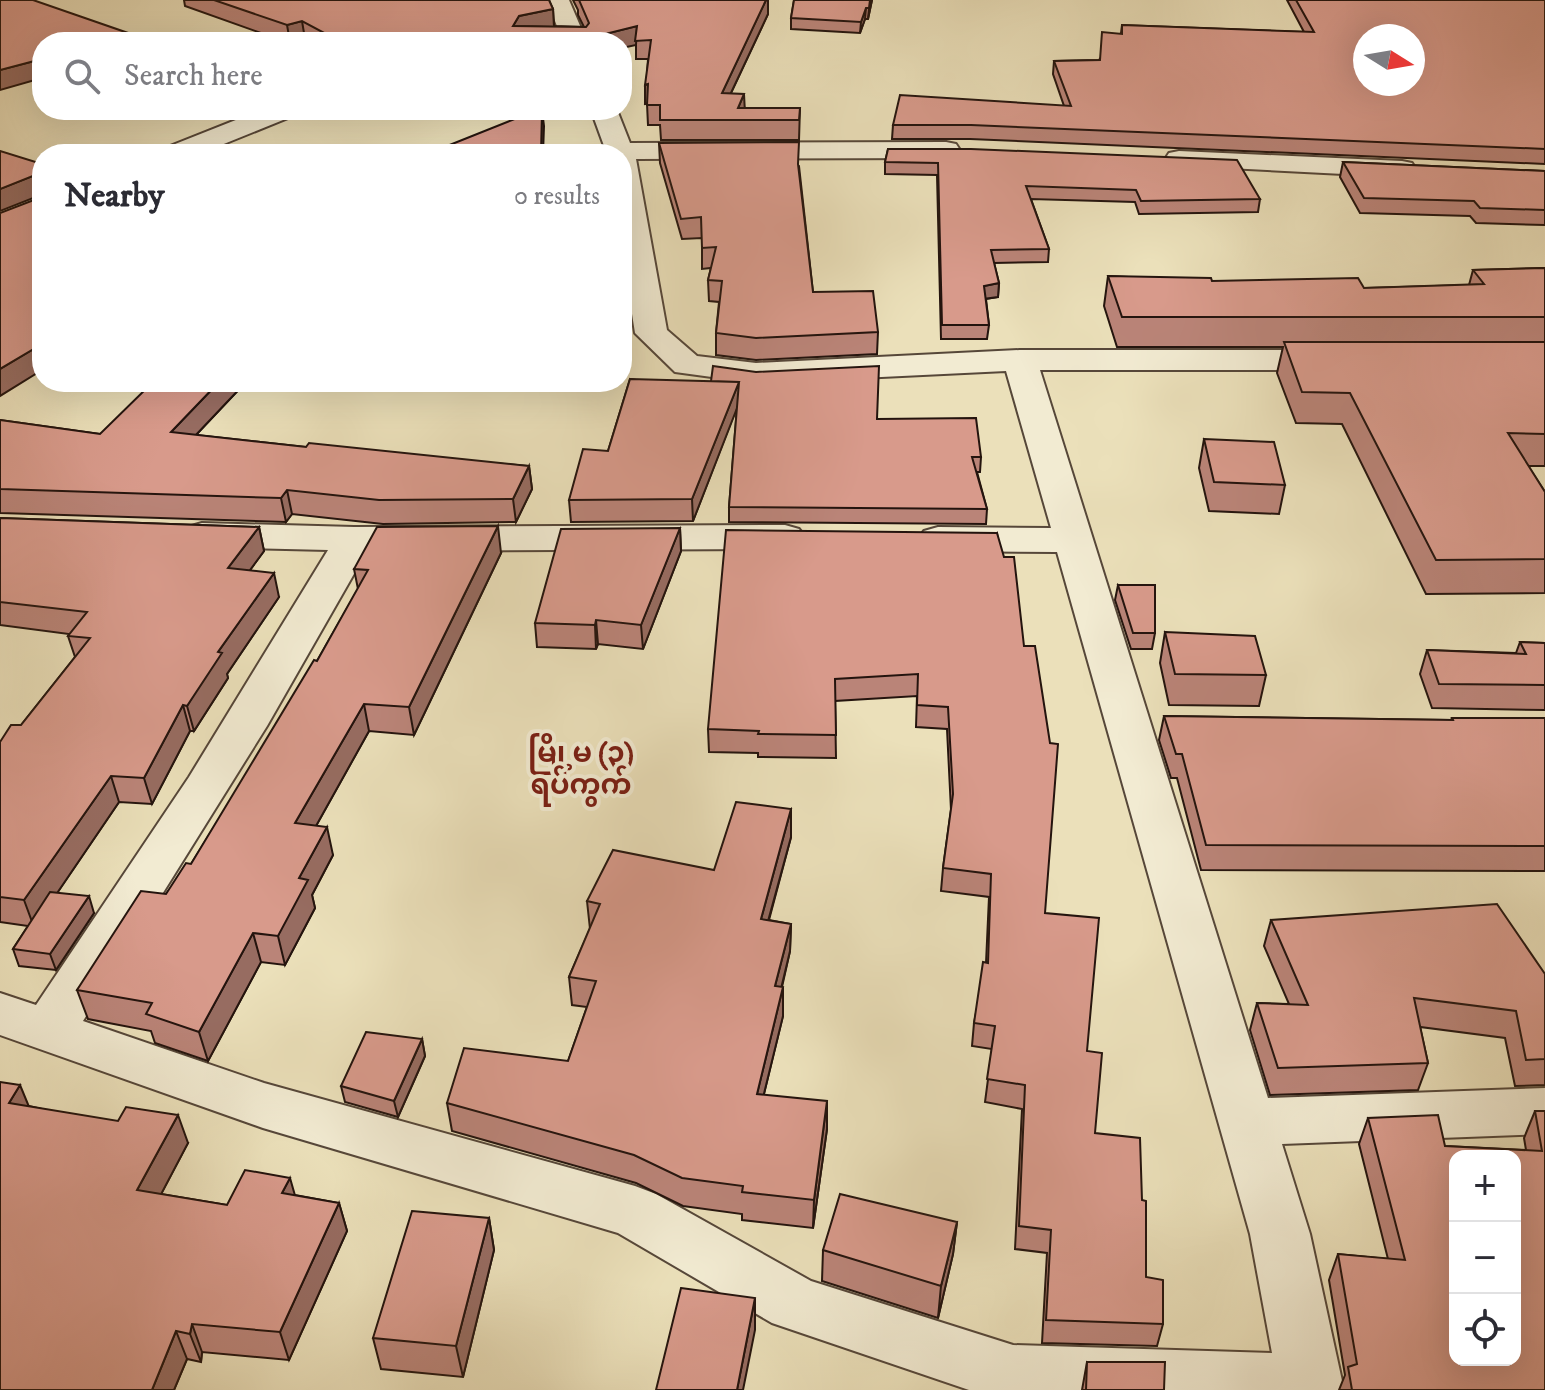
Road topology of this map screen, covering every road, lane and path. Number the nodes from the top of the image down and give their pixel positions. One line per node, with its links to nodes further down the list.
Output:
1 (558, 0): 2 (street)
2 (572, 32)
3 (259, 120): 5 (street)
4 (608, 120): 6 (street)
5 (200, 144)
6 (617, 144)
7 (970, 150): 8 (street)
8 (632, 155)
9 (1160, 158): 10 (street)
10 (1430, 170)
11 (632, 220): 12 (street)
12 (1020, 360): 13 (street); 18 (street)
13 (1370, 360)
14 (168, 535): 17 (street)
15 (818, 537): 17 (street)
16 (898, 538): 18 (street)
17 (354, 539): 19 (street)
18 (1074, 540): 21 (street)
19 (24, 1022): 22 (street)
20 (1545, 1111): 21 (street)
21 (1248, 1122): 22 (street)
22 (1310, 1387)

